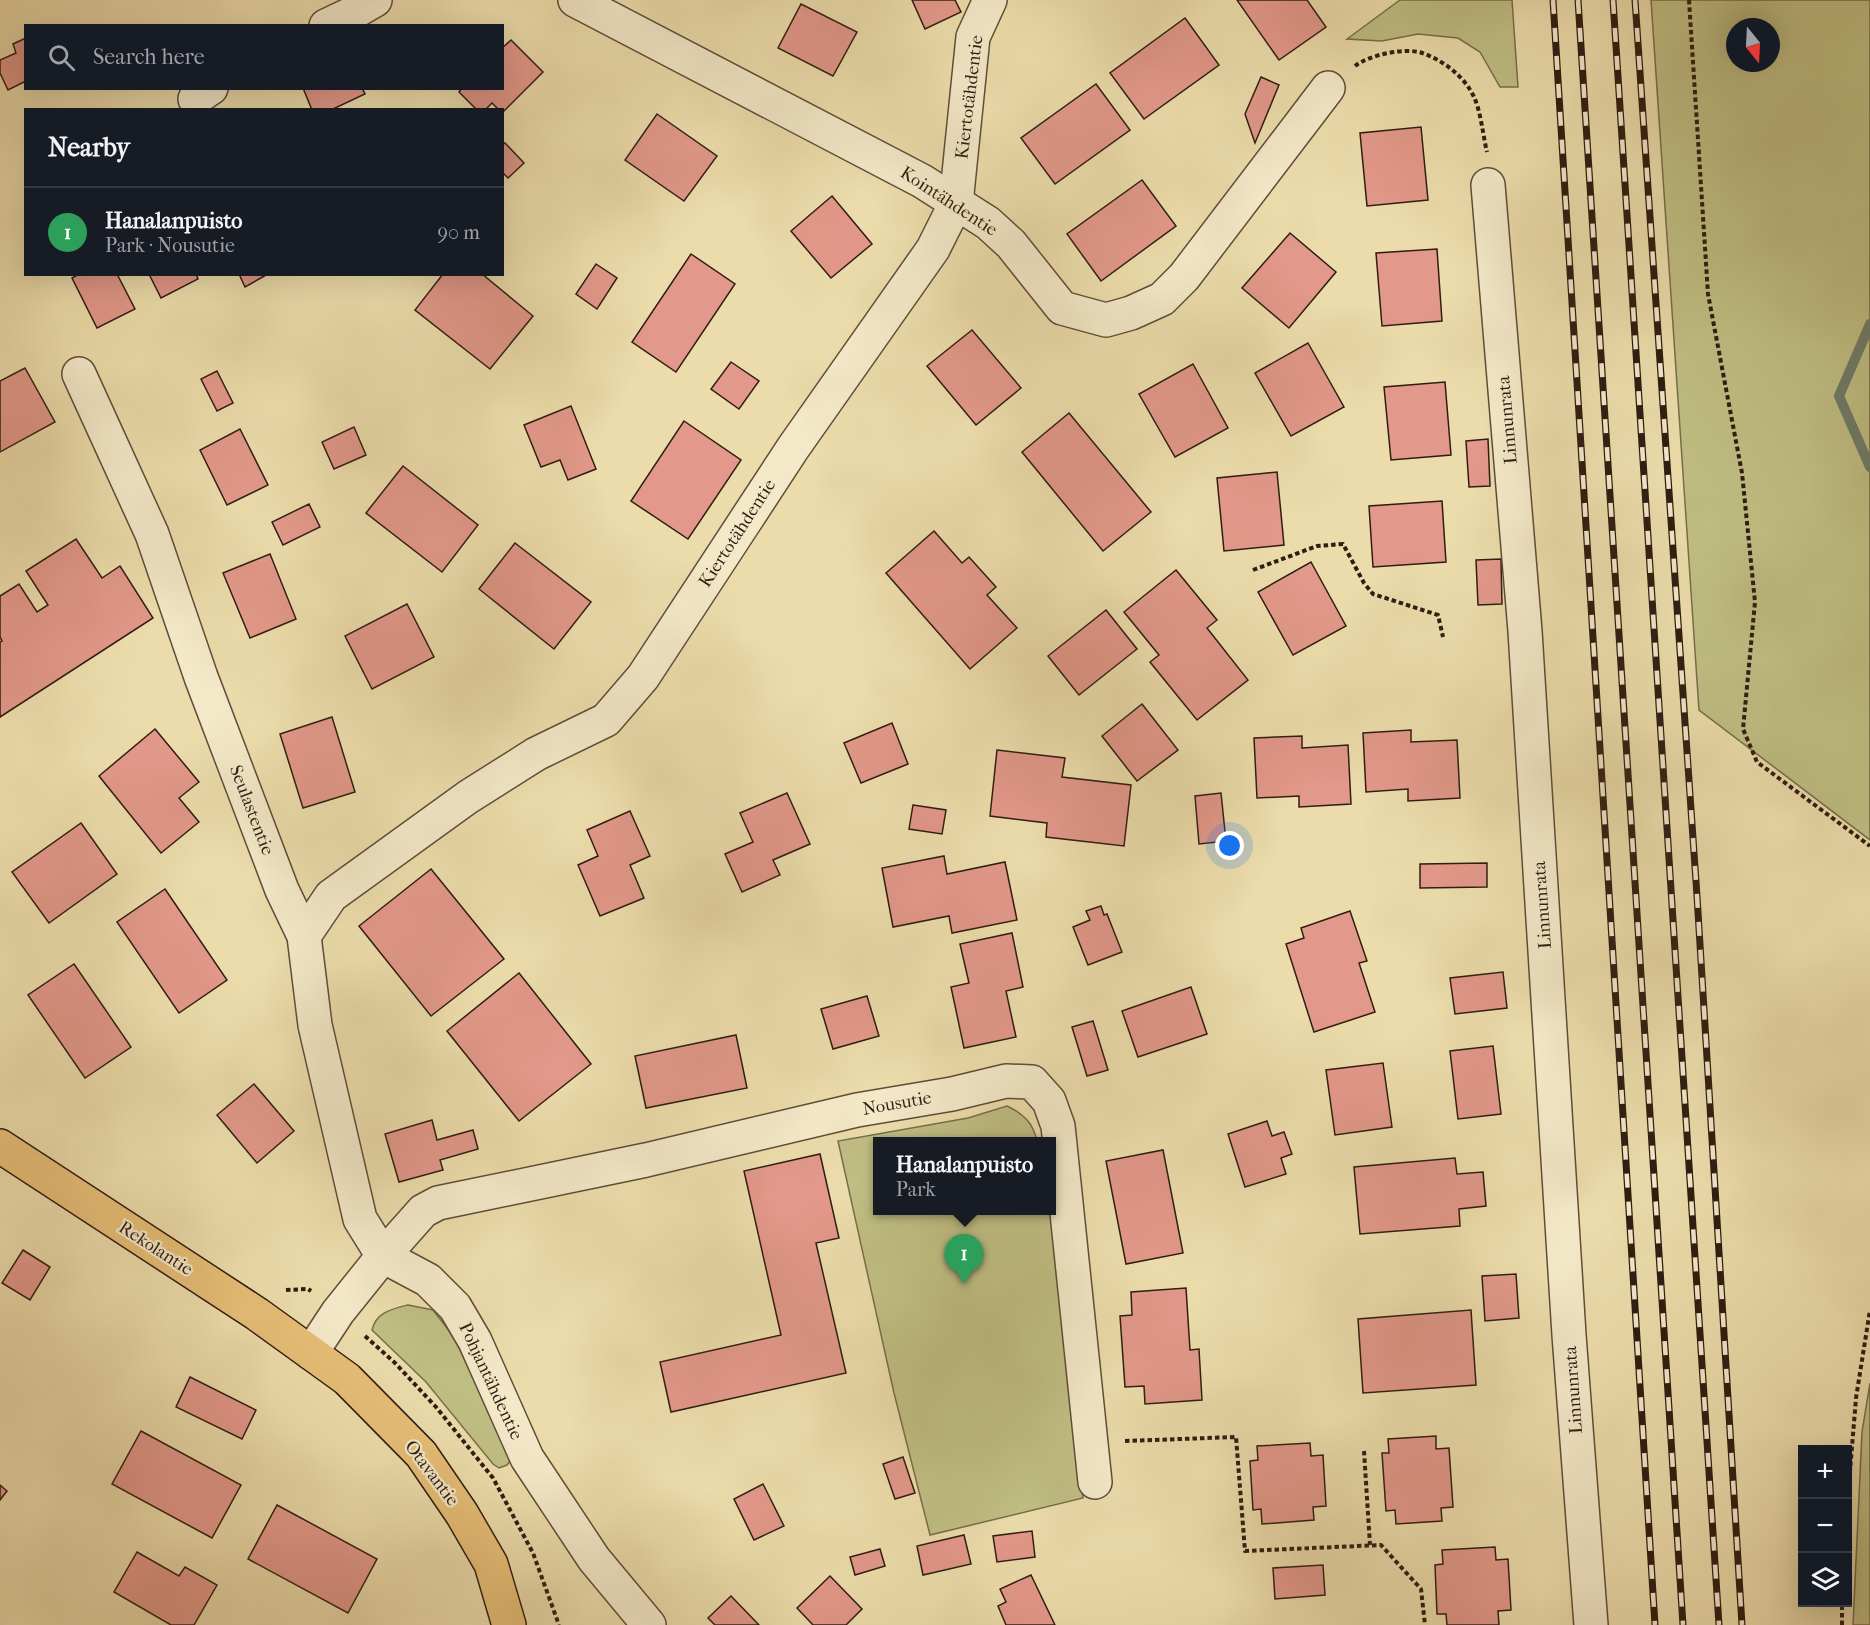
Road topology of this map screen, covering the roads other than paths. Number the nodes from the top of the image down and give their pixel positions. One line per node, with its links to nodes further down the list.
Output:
1 (375, 0): 4 (street)
2 (575, 0): 7 (street, Kointähdentie)
3 (990, 0): 7 (street, Kiertotähdentie)
4 (330, 24)
5 (1328, 88): 7 (street, Kointähdentie)
6 (1488, 185): 16 (street, Linnunrata)
7 (956, 203): 9 (street, Kiertotähdentie)
8 (79, 374): 9 (street, Seulastentie)
9 (304, 936): 11 (street, Seulastentie)
10 (0, 1146): 12 (main road, Rekolantie)
11 (383, 1256): 12 (street); 13 (street, Nousutie); 15 (street, Pohjantähdentie)
12 (311, 1353): 14 (main road, Otavantie)
13 (1095, 1482)
14 (509, 1625)
15 (649, 1625)
16 (1592, 1625)

